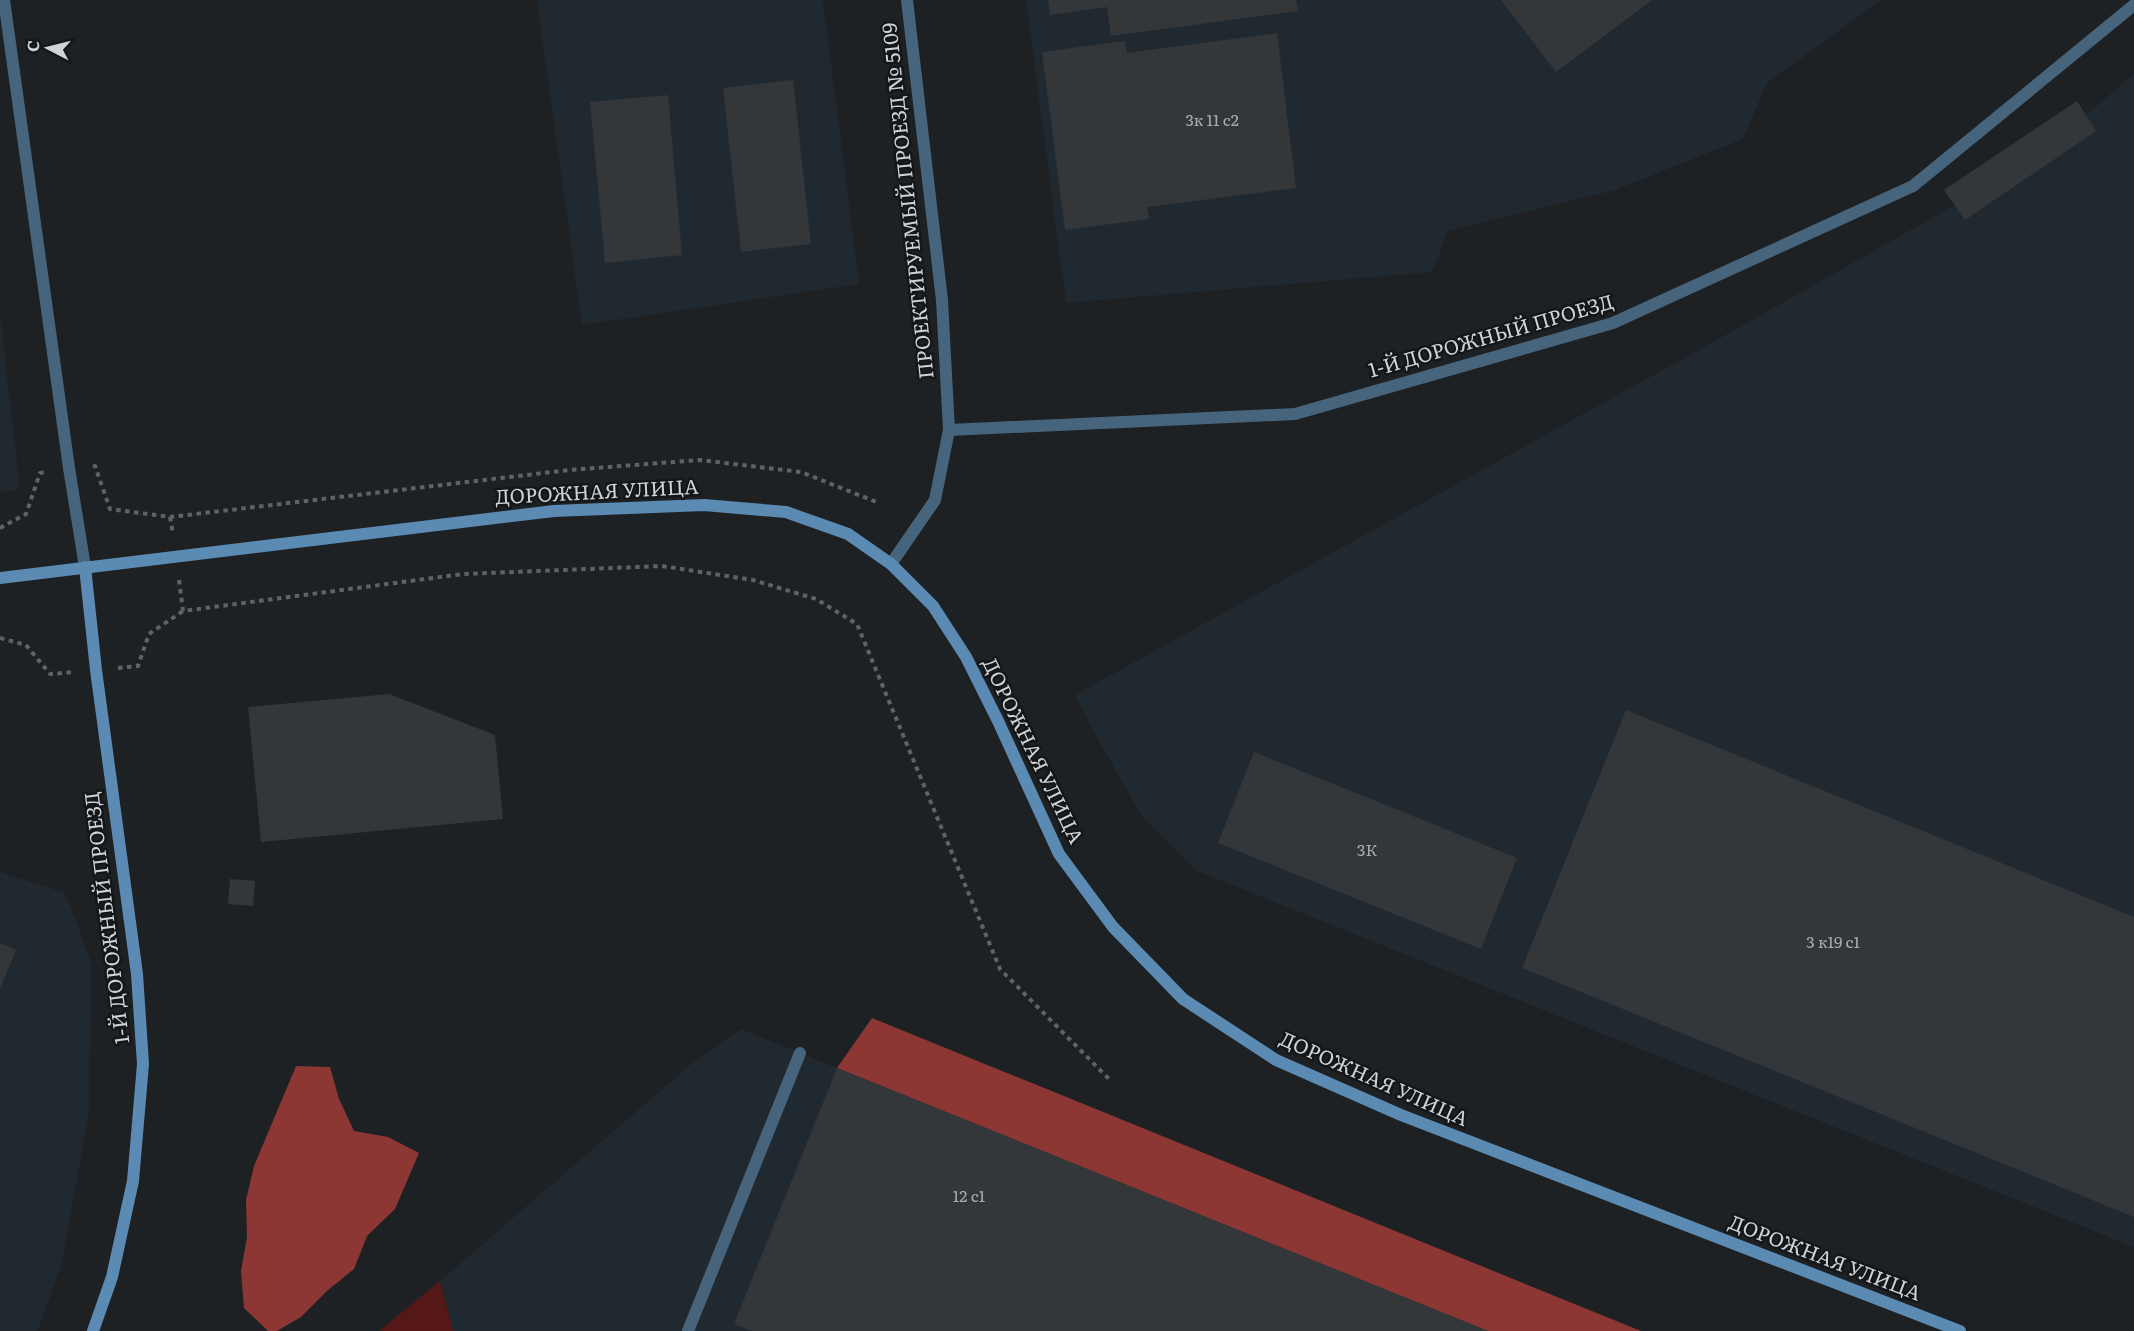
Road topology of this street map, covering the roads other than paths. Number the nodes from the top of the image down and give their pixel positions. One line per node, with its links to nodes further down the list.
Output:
1 (4, 0): 6 (street)
2 (907, 0): 4 (street, ПРОЕКТИРУЕМЫЙ ПРОЕЗД № 5109)
3 (2134, 5): 4 (street, 1-Й ДОРОЖНЫЙ ПРОЕЗД)
4 (949, 430): 5 (street, ПРОЕКТИРУЕМЫЙ ПРОЕЗД № 5109)
5 (891, 564): 6 (main road, ДОРОЖНАЯ УЛИЦА); 9 (main road, ДОРОЖНАЯ УЛИЦА)
6 (85, 567): 7 (main road, ДОРОЖНАЯ УЛИЦА); 10 (main road, 1-Й ДОРОЖНЫЙ ПРОЕЗД)
7 (0, 578)
8 (800, 1053): 11 (street)
9 (1956, 1330)
10 (93, 1331)
11 (687, 1331)

